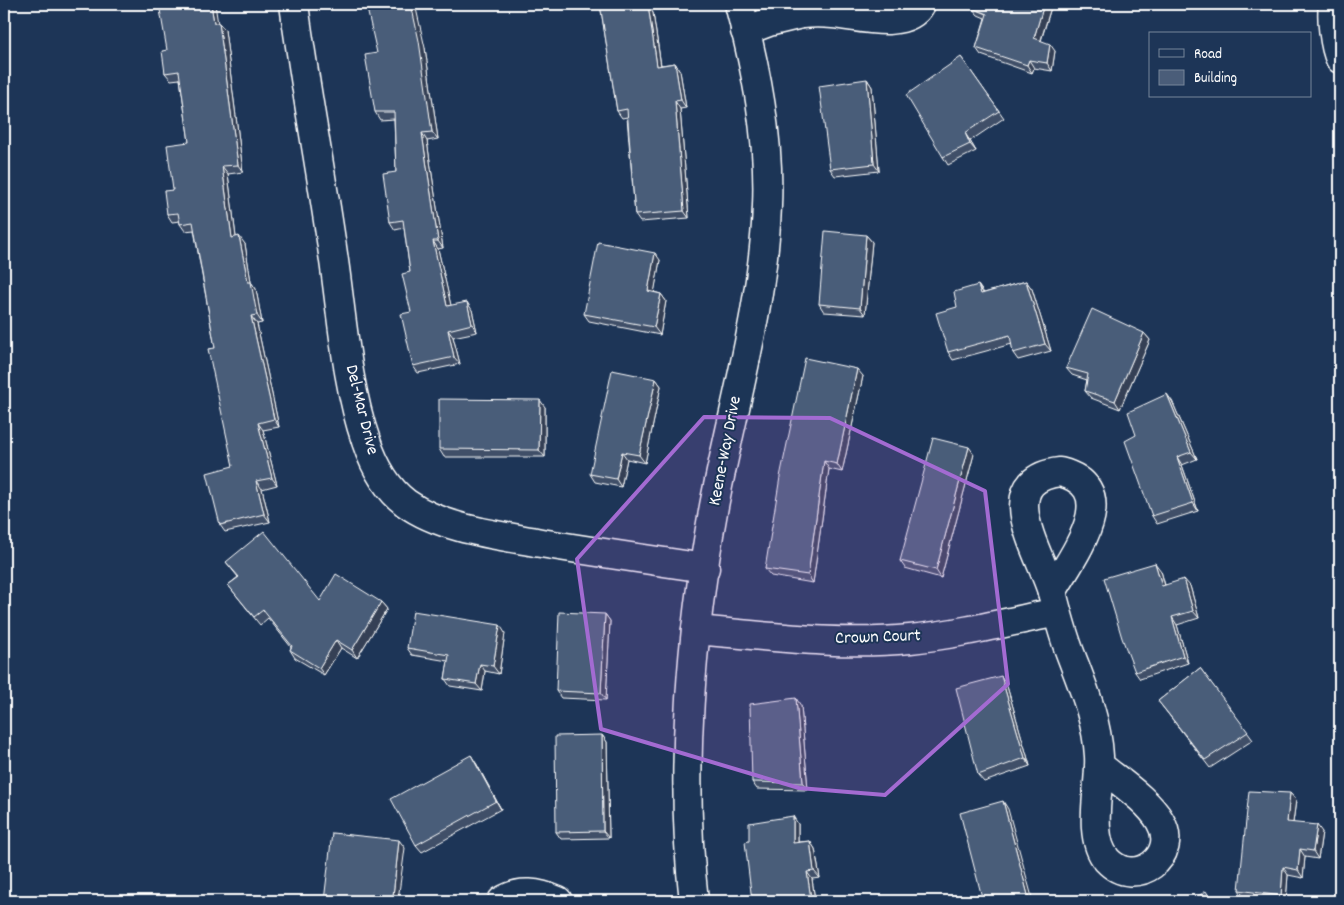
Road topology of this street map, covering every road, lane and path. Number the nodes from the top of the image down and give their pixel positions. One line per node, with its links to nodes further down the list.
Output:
1 (294, 4): 8 (street, Del-Mar Drive)
2 (738, 4): 6 (street, Keene-Way Drive)
3 (921, 4): 5 (street)
4 (1333, 4): 7 (street)
5 (809, 9): 6 (street)
6 (746, 31): 8 (street, Keene-Way Drive)
7 (1340, 59)
8 (704, 568): 9 (street, Keene-Way Drive)
9 (696, 630): 10 (street, Crown Court); 13 (street, Keene-Way Drive)
10 (1099, 765)
11 (502, 901): 12 (street)
12 (558, 901)
13 (694, 901)

